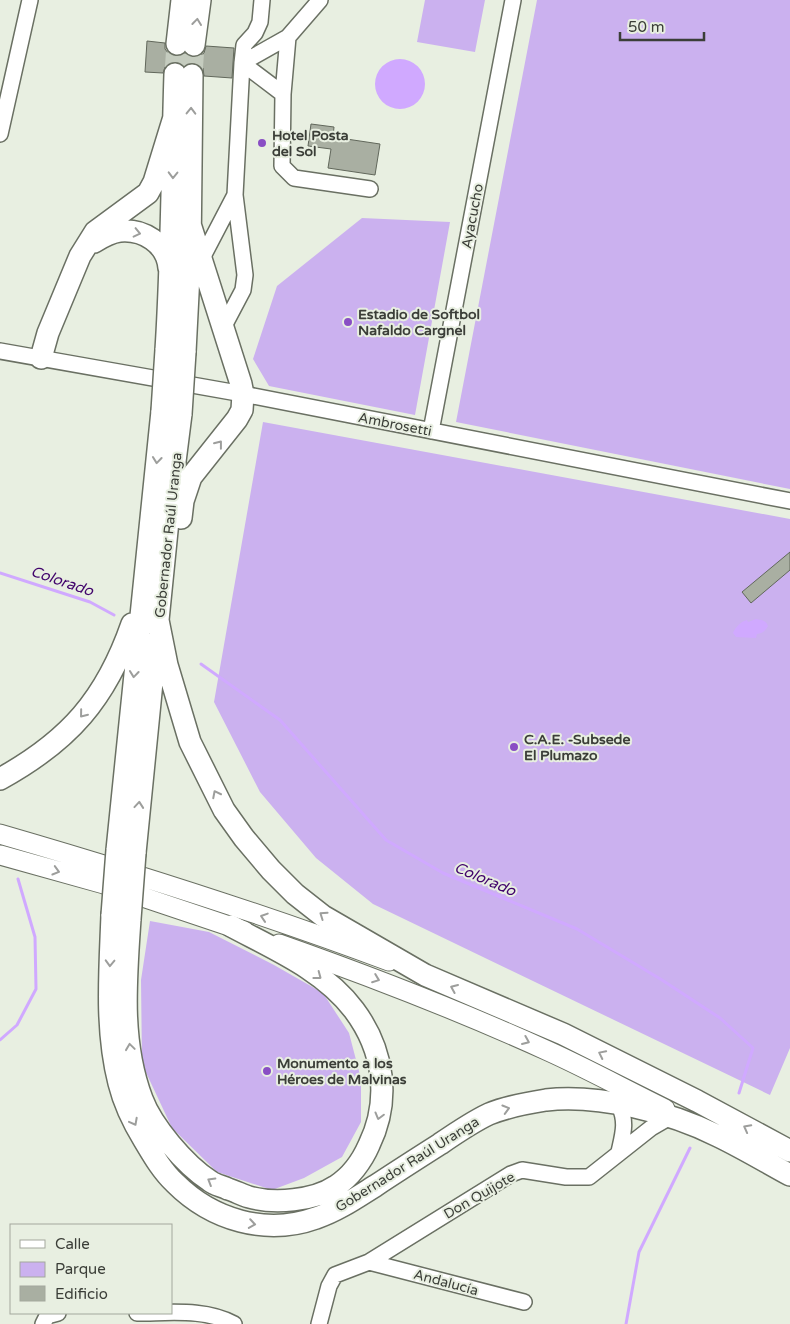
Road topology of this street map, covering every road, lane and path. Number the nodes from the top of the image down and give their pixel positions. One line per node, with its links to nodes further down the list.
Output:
1 (30, 0): 11 (street)
2 (182, 0): 3 (highway, one-way to 3)
3 (200, 0)
4 (262, 0): 8 (street)
5 (320, 0): 7 (street)
6 (513, 0): 23 (street, Ayacucho)
7 (288, 37): 8 (street); 9 (street)
8 (242, 63): 9 (street); 13 (street)
9 (283, 94): 12 (street)
10 (174, 116): 14 (highway, Gobernador Raúl Uranga, one-way to 10); 15 (highway); 17 (highway, Gobernador Raúl Uranga, one-way to 17)
11 (0, 134)
12 (370, 189)
13 (236, 195): 16 (street); 18 (street)
14 (190, 224): 16 (highway); 17 (highway, Gobernador Raúl Uranga)
15 (80, 256): 17 (highway, one-way to 17); 20 (highway)
16 (202, 259): 17 (street); 18 (highway)
17 (179, 285): 22 (highway, Gobernador Raúl Uranga, bridge)
18 (224, 326): 21 (highway)
19 (0, 351): 20 (street, Ambrosetti)
20 (41, 358): 21 (street, Ambrosetti)
21 (243, 394): 23 (street, Ambrosetti); 25 (highway, one-way to 21)
22 (172, 413): 25 (highway, Gobernador Raúl Uranga); 26 (highway, Gobernador Raúl Uranga, one-way to 26)
23 (431, 431): 24 (street, Ambrosetti)
24 (790, 501)
25 (164, 565): 27 (highway, Gobernador Raúl Uranga)
26 (142, 593): 28 (highway, one-way to 28); 30 (highway, Gobernador Raúl Uranga, one-way to 30)
27 (158, 620): 30 (highway, one-way to 27); 34 (highway, Gobernador Raúl Uranga, one-way to 27)
28 (0, 779)
29 (0, 834): 34 (main road, Gobernador Raúl Uranga, one-way to 29)
30 (126, 852): 32 (highway, bridge)
31 (0, 855): 33 (main road, Gobernador Raúl Uranga, one-way to 33)
32 (121, 917): 33 (highway, one-way to 32); 35 (highway, Gobernador Raúl Uranga, one-way to 35)
33 (230, 926): 37 (main road, Gobernador Raúl Uranga, one-way to 37)
34 (425, 975): 38 (highway, Gobernador Raúl Uranga, one-way to 34)
35 (619, 1105): 36 (highway, Gobernador Raúl Uranga); 39 (street)
36 (670, 1117): 37 (highway, Gobernador Raúl Uranga); 39 (street, Don Quijote)
37 (717, 1135): 40 (highway, Gobernador Raúl Uranga)
38 (790, 1151)
39 (620, 1152): 41 (street, Don Quijote)
40 (790, 1175)
41 (369, 1262): 42 (street, Andalucía); 48 (street, Don Quijote)
42 (524, 1302)
43 (55, 1314): 46 (street)
44 (144, 1314): 45 (street)
45 (175, 1319): 47 (street)
46 (43, 1324)
47 (234, 1324)
48 (319, 1324)

